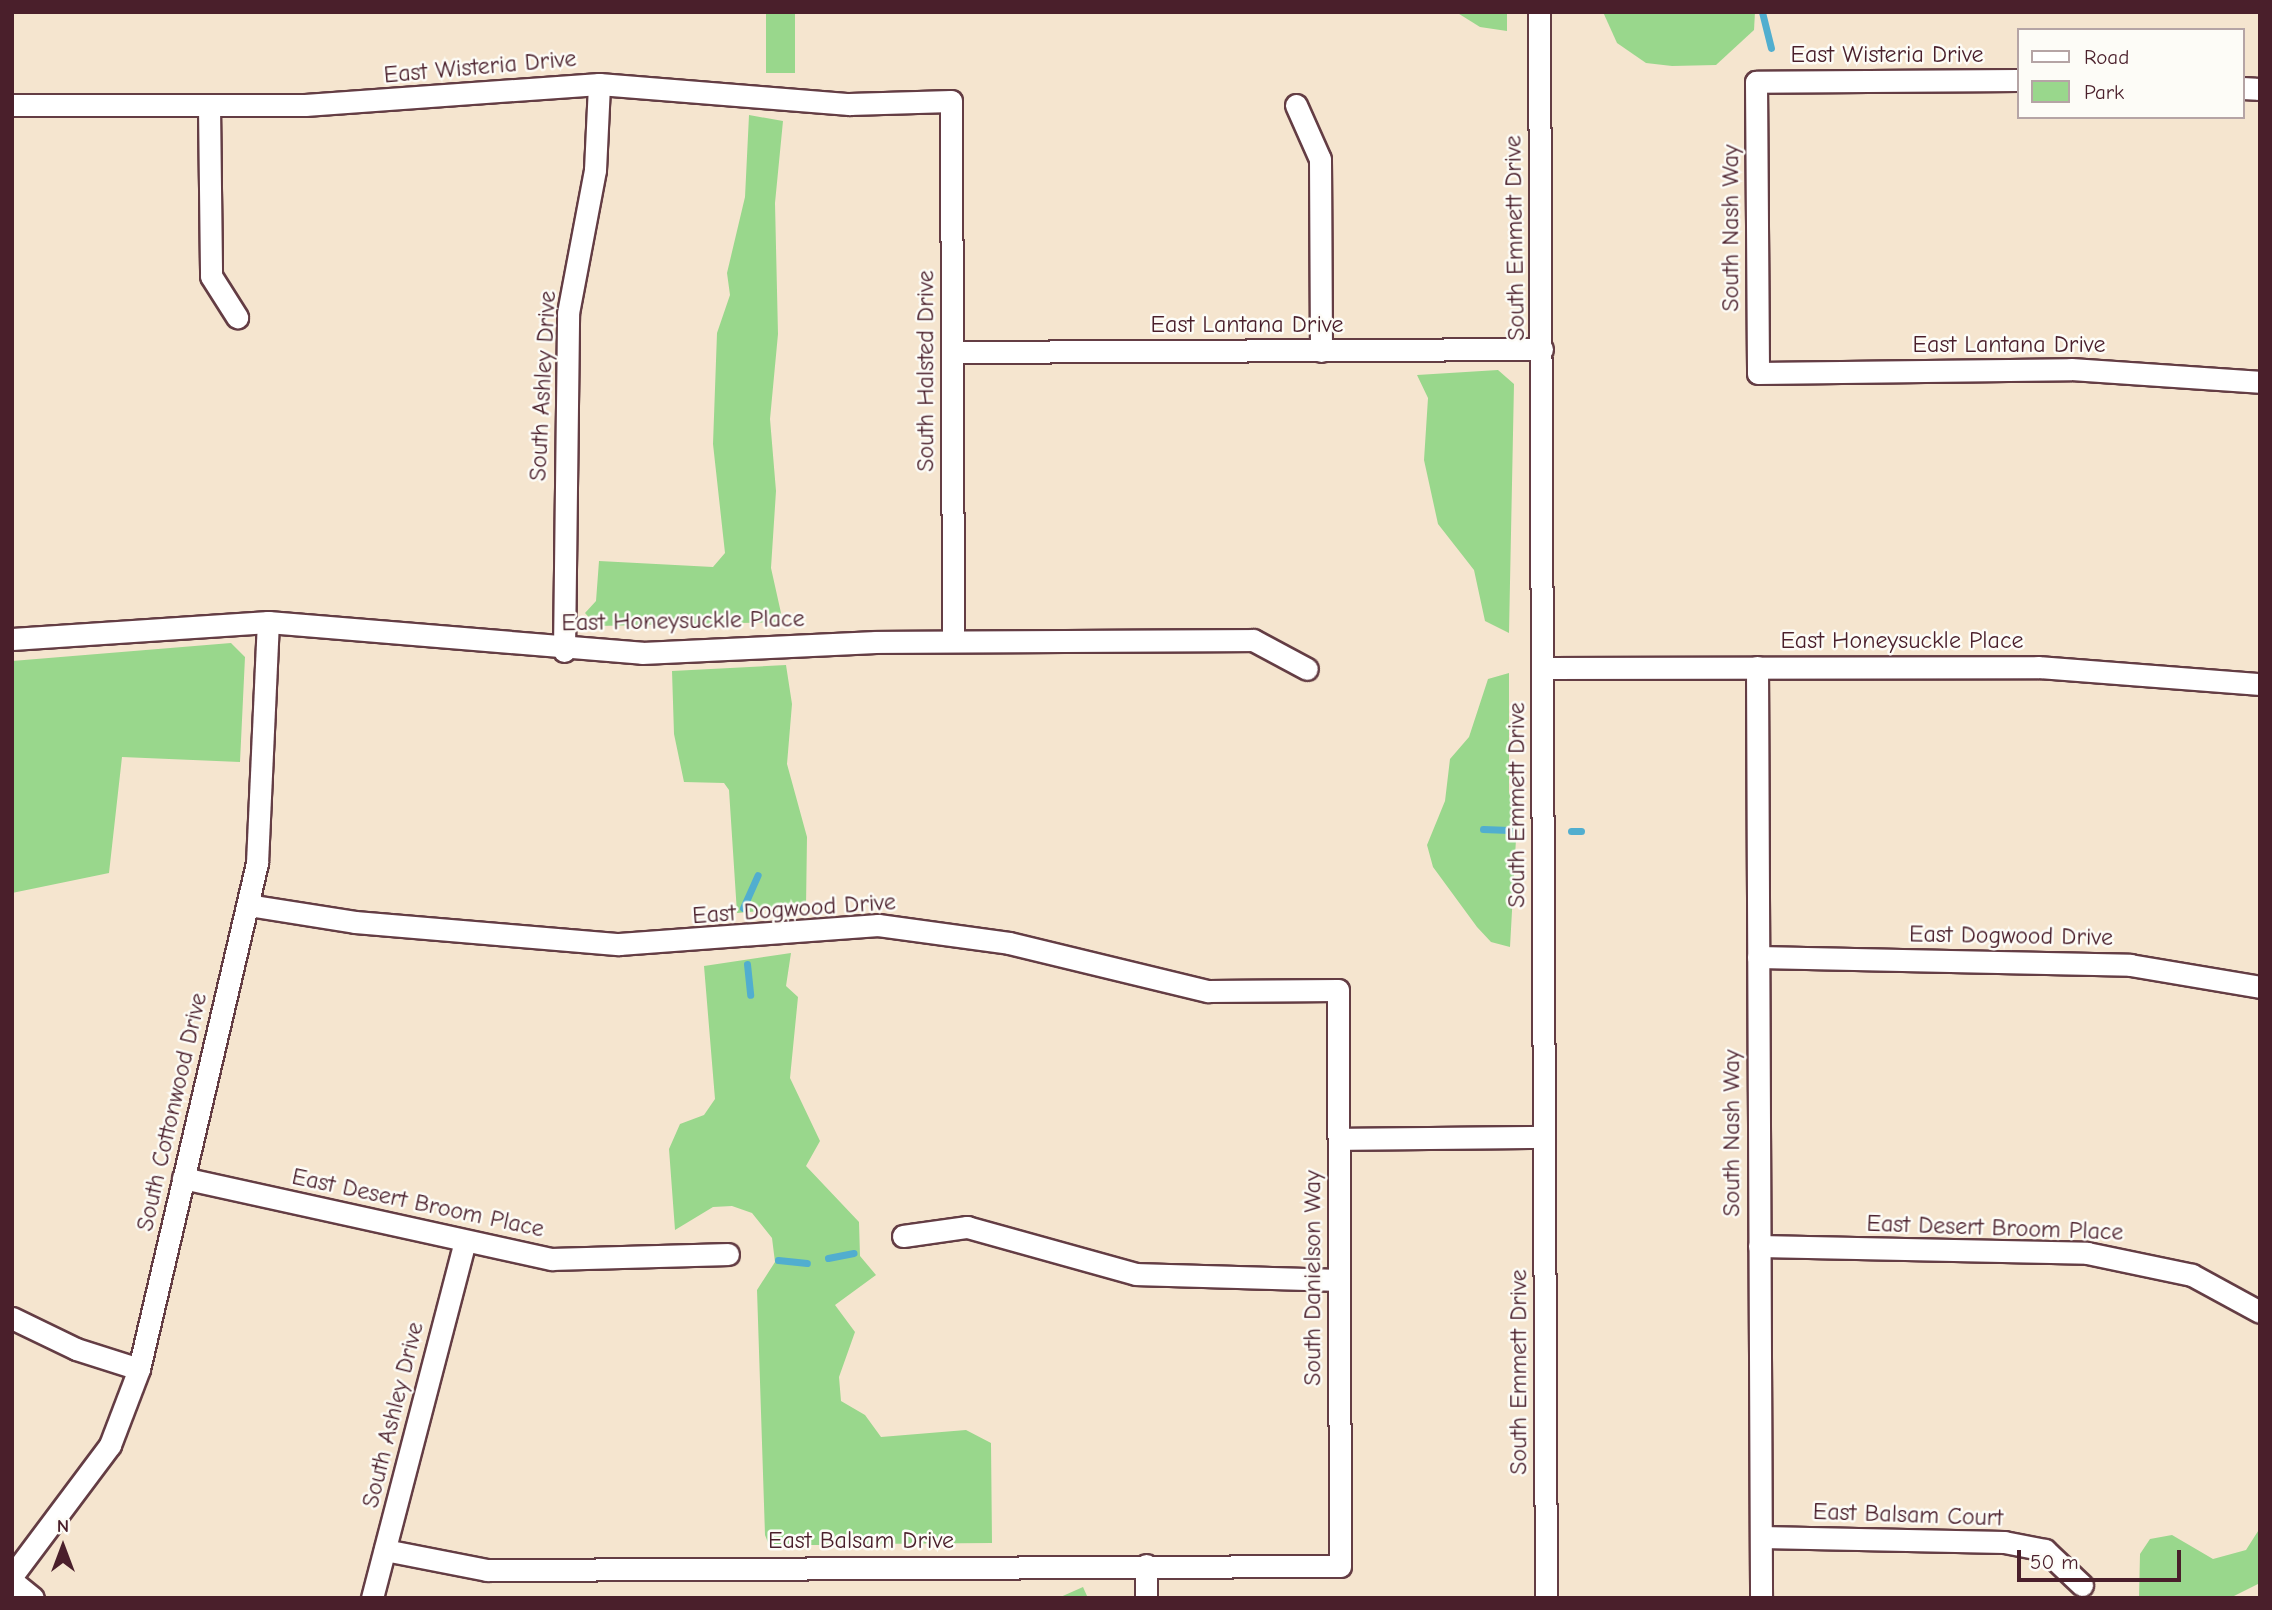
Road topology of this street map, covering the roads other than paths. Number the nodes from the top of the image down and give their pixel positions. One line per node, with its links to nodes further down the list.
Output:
1 (1539, 12): 10 (street, South Emmett Drive)
2 (2016, 80): 3 (street, East Wisteria Drive)
3 (1756, 82): 13 (street, South Nash Way)
4 (599, 85): 5 (street, East Wisteria Drive); 8 (street, East Wisteria Drive); 18 (street, South Ashley Drive)
5 (951, 101): 12 (street, South Halsted Drive)
6 (12, 105): 8 (street, East Wisteria Drive)
7 (1296, 105): 11 (street)
8 (209, 106): 9 (street)
9 (237, 317)
10 (1542, 349): 11 (street, East Lantana Drive); 20 (street, South Emmett Drive)
11 (1321, 351): 12 (street, East Lantana Drive)
12 (952, 352): 17 (street, South Halsted Drive)
13 (1758, 373): 14 (street, East Lantana Drive)
14 (2260, 382)
15 (268, 622): 16 (street, East Honeysuckle Place); 18 (street, East Honeysuckle Place); 23 (street, South Cottonwood Drive)
16 (12, 639)
17 (953, 641): 18 (street, East Honeysuckle Place); 21 (street, East Honeysuckle Place)
18 (564, 650)
19 (1758, 667): 20 (street, East Honeysuckle Place); 22 (street, East Honeysuckle Place); 24 (street, South Nash Way)
20 (1543, 668): 27 (street, South Emmett Drive)
21 (1307, 669)
22 (2260, 684)
23 (248, 905): 26 (street, East Dogwood Drive); 29 (street, South Cottonwood Drive)
24 (1758, 957): 25 (street, East Dogwood Drive); 32 (street, South Nash Way)
25 (2260, 987)
26 (1338, 990): 28 (street, South Danielson Way)
27 (1544, 1137): 28 (street); 47 (street, South Emmett Drive)
28 (1339, 1139): 34 (street, South Danielson Way)
29 (183, 1178): 31 (street, East Desert Broom Place); 37 (street, South Cottonwood Drive)
30 (903, 1236): 34 (street)
31 (464, 1244): 33 (street, East Desert Broom Place); 39 (street, South Ashley Drive)
32 (1759, 1246): 35 (street, East Desert Broom Place); 38 (street, South Nash Way)
33 (728, 1254)
34 (1339, 1280): 41 (street, South Danielson Way)
35 (2260, 1312)
36 (12, 1318): 37 (street)
37 (139, 1369): 42 (street, South Cottonwood Drive)
38 (1760, 1537): 43 (street, East Balsam Court); 48 (street, South Nash Way)
39 (385, 1550): 40 (street, East Balsam Drive); 45 (street, South Ashley Drive)
40 (1146, 1565): 41 (street, East Balsam Drive); 46 (street)
41 (1340, 1566)
42 (12, 1579): 44 (street)
43 (2082, 1585)
44 (33, 1598)
45 (372, 1598)
46 (1146, 1598)
47 (1545, 1598)
48 (1761, 1598)

